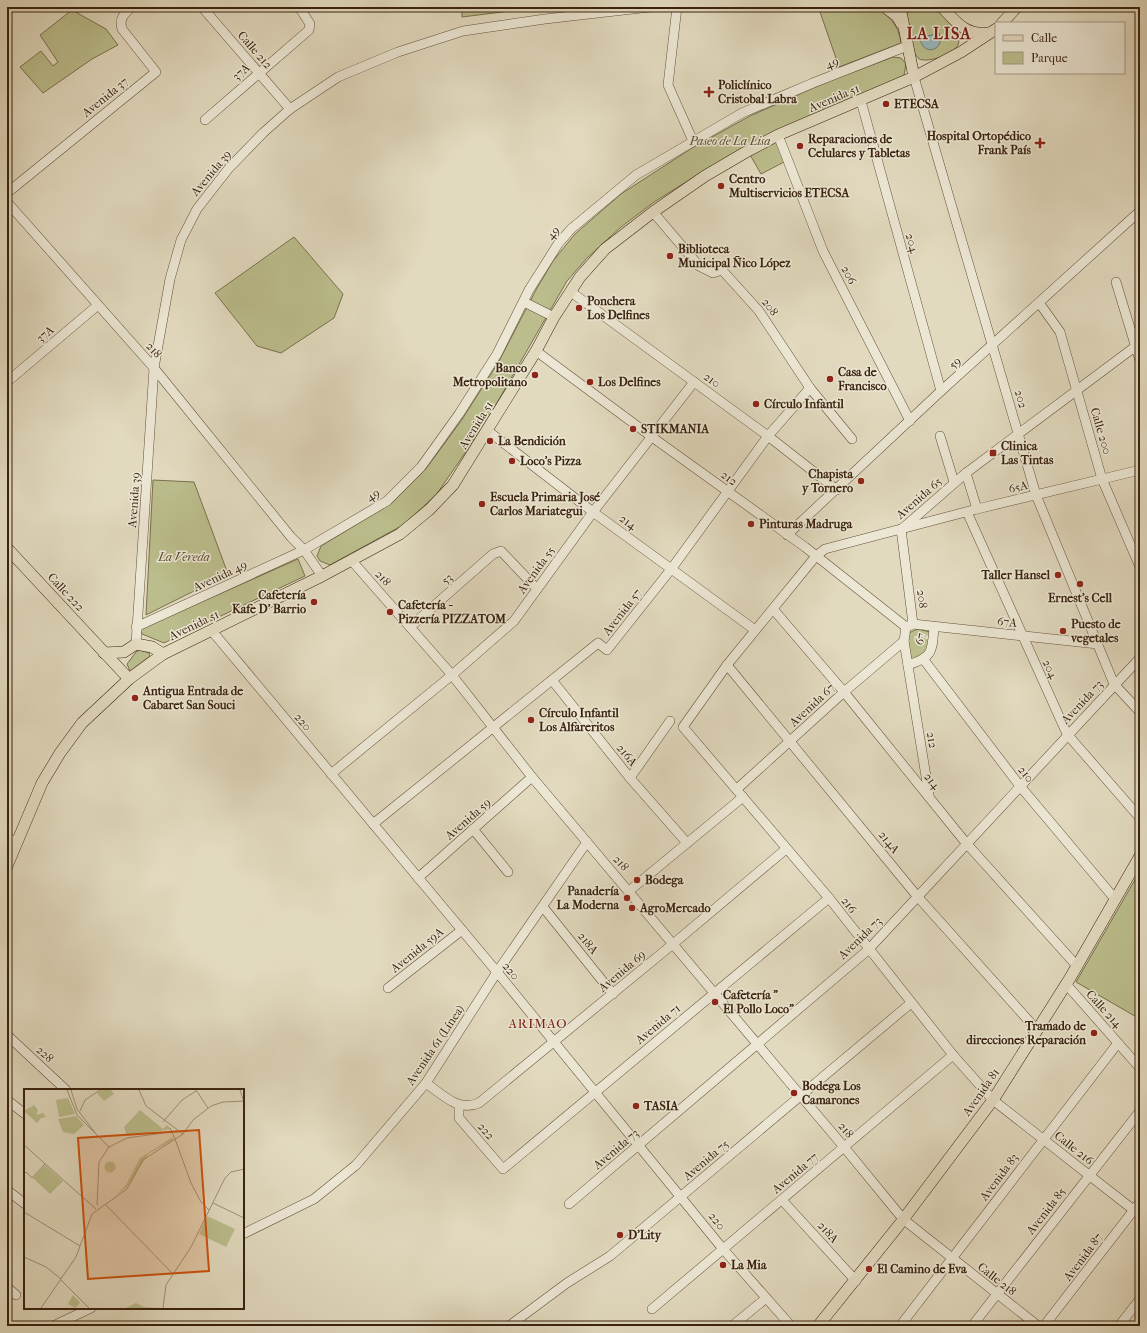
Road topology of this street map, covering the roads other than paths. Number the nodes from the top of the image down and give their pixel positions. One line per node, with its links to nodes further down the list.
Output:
1 (132, 7): 25 (street, Avenida 37)
2 (202, 7): 18 (street, Calle 212)
3 (299, 7): 18 (street, 37A)
4 (650, 7): 10 (street, Avenida 39)
5 (678, 7): 24 (street)
6 (885, 7): 12 (main road)
7 (900, 7): 12 (main road)
8 (942, 7): 13 (main road)
9 (1017, 7): 11 (main road)
10 (573, 11): 21 (street, Avenida 39)
11 (1003, 22)
12 (903, 26): 15 (main road)
13 (962, 28): 14 (main road); 16 (main road)
14 (992, 31): 16 (main road, Avenida 51)
15 (907, 46): 17 (main road); 19 (main road); 24 (street, 49)
16 (962, 51): 17 (main road, Avenida 51)
17 (933, 66): 19 (main road, Avenida 51)
18 (259, 72): 21 (street, Calle 212); 22 (street, 37A)
19 (914, 77): 20 (main road, Avenida 51); 35 (street, 202)
20 (861, 101): 23 (main road, Avenida 51); 43 (street, 204)
21 (290, 109): 39 (street, Avenida 39)
22 (205, 120)
23 (778, 135): 28 (main road, Avenida 51); 45 (street, 206)
24 (694, 141): 31 (street, 49)
25 (7, 193)
26 (7, 202): 32 (street, 218)
27 (1140, 211): 33 (street, 59)
28 (653, 212): 30 (main road, Avenida 51); 42 (street, 208)
29 (1116, 282): 36 (street)
30 (571, 292): 34 (main road, Avenida 51); 41 (street, 210)
31 (524, 302): 34 (street); 64 (street, 49)
32 (98, 304): 39 (street, 218); 40 (street, 37A)
33 (1040, 304): 35 (street, 59); 44 (street, Calle 200)
34 (554, 317): 37 (main road, Avenida 51)
35 (993, 345): 43 (street, 59); 47 (street, 202)
36 (1138, 345): 38 (street); 44 (street, Avenida 65)
37 (536, 351): 46 (main road, Avenida 51); 50 (street, 212)
38 (1140, 361)
39 (154, 368): 66 (street, 218); 75 (street, Avenida 39)
40 (7, 382)
41 (694, 382): 48 (street, 210); 50 (street, Avenida 55)
42 (810, 388): 48 (street, Avenida 57); 51 (street, 208)
43 (941, 391): 45 (street, 59)
44 (1076, 392): 47 (street, Avenida 65); 54 (street, Calle 200)
45 (910, 421): 56 (street, 59)
46 (488, 431): 60 (street, 214); 68 (main road, Avenida 51)
47 (1018, 434): 53 (street, Avenida 65); 58 (street, 202)
48 (768, 436): 56 (street, 210); 57 (street, Avenida 57)
49 (940, 436): 55 (street)
50 (652, 437): 57 (street, 212); 60 (street, Avenida 55)
51 (852, 439)
52 (1140, 470): 54 (street, 65A)
53 (966, 473): 55 (street, Avenida 65); 59 (street)
54 (1102, 479): 58 (street, 65A); 69 (street, Calle 200)
55 (954, 482): 62 (street, Avenida 65)
56 (837, 490): 63 (street, 59)
57 (728, 492): 63 (street, 212); 70 (street, Avenida 57)
58 (1036, 495): 59 (street, 65A); 83 (street, 202)
59 (977, 509): 61 (street, 65A)
60 (593, 512): 70 (street, 214); 72 (street, Avenida 55)
61 (967, 512): 62 (street, 65A); 80 (street, 204)
62 (901, 529): 67 (street, Avenida 65); 74 (street, 208)
63 (787, 535): 67 (street, 212)
64 (314, 545): 66 (street, Avenida 49)
65 (7, 548): 85 (main road, Calle 222)
66 (304, 550): 71 (street, 218); 75 (street, Avenida 49)
67 (816, 556): 73 (street, Avenida 65); 74 (street, 212)
68 (352, 561): 71 (main road, Avenida 51); 77 (street, 218)
69 (1140, 567)
70 (672, 568): 78 (street, 214); 94 (street, Avenida 57)
71 (322, 576): 79 (main road, Avenida 51)
72 (537, 589): 77 (street, 53); 92 (street, Avenida 55)
73 (773, 609): 78 (street, Avenida 65); 96 (street, 214)
74 (910, 626): 76 (street, 67A); 81 (street, 67)
75 (136, 627): 82 (street, Avenida 39)
76 (934, 627): 80 (street, 67A); 88 (street, 67)
77 (410, 628): 92 (street, 218)
78 (755, 630): 89 (street, Avenida 65)
79 (212, 631): 86 (main road, Avenida 51); 103 (street, 220)
80 (1022, 636): 83 (street, 67A); 101 (street, 204)
81 (904, 641): 90 (street, 212); 96 (street, Avenida 67)
82 (136, 644): 84 (main road); 86 (main road)
83 (1098, 644): 95 (street, 202)
84 (124, 652): 85 (main road); 91 (main road)
85 (104, 653): 91 (main road, Calle 222)
86 (163, 654): 93 (main road, Avenida 51)
87 (1140, 658): 95 (street, Avenida 73)
88 (924, 660): 90 (street, 67); 106 (street, 210)
89 (727, 665): 99 (street, Avenida 65); 102 (street, 214A)
90 (908, 665): 108 (street, 212)
91 (120, 670): 93 (main road, Calle 222)
92 (452, 675): 100 (street, 218); 103 (street, Avenida 55)
93 (129, 679): 112 (main road, Avenida 51)
94 (552, 680): 100 (street, Avenida 57); 105 (street, 216A)
95 (1114, 684): 97 (street, 202); 101 (street, Avenida 73)
96 (844, 692): 102 (street, Avenida 67); 108 (street, 214)
97 (1140, 712)
98 (670, 721): 105 (street)
99 (683, 727): 107 (street, 216)
100 (493, 728): 104 (street, 218); 110 (street, Avenida 57)
101 (1067, 734): 106 (street, Avenida 73); 109 (street, 204)
102 (790, 741): 107 (street, Avenida 67); 122 (street, 214A)
103 (331, 774): 110 (street, 220)
104 (532, 777): 111 (street, Avenida 59); 113 (street, 218)
105 (630, 778): 114 (street, 216A)
106 (1020, 786): 115 (street, Avenida 73); 124 (street, 210)
107 (740, 793): 114 (street, Avenida 67); 116 (street, 216)
108 (930, 797): 115 (street, 214)
109 (1140, 818)
110 (373, 824): 120 (street, 220)
111 (473, 829): 119 (street); 120 (street, Avenida 59)
112 (12, 840): 118 (main road, Avenida 51)
113 (587, 842): 121 (street, 218); 125 (street, Avenida 61 (Línea))
114 (687, 843): 121 (street, Avenida 67)
115 (966, 843): 122 (street, Avenida 73); 129 (street, 214)
116 (786, 848): 123 (street, 216); 127 (street, Avenida 69)
117 (1140, 856): 124 (main road, Avenida 81)
118 (7, 866)
119 (508, 872)
120 (418, 878): 126 (street, 220)
121 (629, 890): 127 (street, 218)
122 (917, 896): 128 (street, Avenida 73); 136 (street, 214A)
123 (828, 898): 128 (street, 216); 133 (street, Avenida 71)
124 (1115, 899): 129 (main road, Avenida 81)
125 (543, 907): 130 (street, Avenida 61 (Línea)); 134 (street, 218A)
126 (462, 930): 130 (street, 220); 132 (street, Avenida 59A)
127 (673, 944): 133 (street, 218); 134 (street, Avenida 69)
128 (868, 950): 135 (street, 216); 140 (street, Avenida 73)
129 (1077, 966): 131 (main road, Avenida 81)
130 (497, 972): 138 (street, 220); 143 (street, Avenida 61 (Línea))
131 (1066, 984): 136 (main road, Avenida 81); 139 (street, Calle 214)
132 (388, 988)
133 (715, 992): 140 (street, 218); 145 (street, Avenida 71)
134 (613, 994): 138 (street, Avenida 69)
135 (911, 1003): 141 (street, 216); 146 (street, Avenida 75)
136 (1037, 1030): 148 (main road, Avenida 81)
137 (7, 1035): 144 (street, 228)
138 (554, 1043): 145 (street, 220); 149 (street, Avenida 69)
139 (1118, 1043): 142 (street, Calle 214); 152 (street, Avenida 83)
140 (758, 1044): 146 (street, 218); 153 (street, Avenida 73)
141 (953, 1055): 148 (street, 216); 154 (street, Avenida 77)
142 (1140, 1068)
143 (426, 1083): 149 (street); 165 (street, Avenida 61 (Línea))
144 (65, 1089)
145 (595, 1092): 153 (street, 220); 155 (street, Avenida 71)
146 (801, 1096): 154 (street, 218); 158 (street, Avenida 75)
147 (7, 1100): 151 (street)
148 (993, 1100): 152 (street, Calle 216); 164 (main road, Avenida 81)
149 (459, 1106): 155 (street, 222)
150 (1140, 1111): 156 (street, Avenida 85)
151 (24, 1113)
152 (1043, 1139): 156 (street, Calle 216); 167 (street, Avenida 83)
153 (639, 1146): 158 (street, 220); 162 (street, Avenida 73)
154 (844, 1147): 159 (street, Avenida 77); 164 (street, 218)
155 (503, 1169)
156 (1089, 1175): 163 (street, Calle 216); 170 (street, Avenida 85)
157 (7, 1190): 161 (street)
158 (682, 1196): 166 (street, 220); 177 (street, Avenida 75)
159 (782, 1200): 166 (street, Avenida 77); 168 (street, 218A)
160 (1140, 1202): 163 (street, Avenida 87)
161 (24, 1203)
162 (569, 1204)
163 (1137, 1212): 184 (street, Avenida 87)
164 (903, 1220): 167 (street, Calle 218); 168 (main road, Avenida 81)
165 (244, 1234)
166 (724, 1249): 172 (street, 220); 175 (street, Avenida 77)
167 (951, 1259): 170 (street, Calle 218); 181 (street, Avenida 83)
168 (856, 1281): 180 (main road, Avenida 81)
169 (7, 1288): 171 (street)
170 (997, 1294): 182 (street, Avenida 85); 183 (street, Calle 218)
171 (16, 1295)
172 (765, 1299): 178 (street); 179 (street, 220)
173 (1140, 1299): 185 (street)
174 (89, 1309): 176 (street)
175 (652, 1309)
176 (53, 1326)
177 (509, 1326)
178 (732, 1326)
179 (791, 1326)
180 (818, 1326)
181 (900, 1326)
182 (972, 1326)
183 (1038, 1326)
184 (1044, 1326)
185 (1119, 1326)

